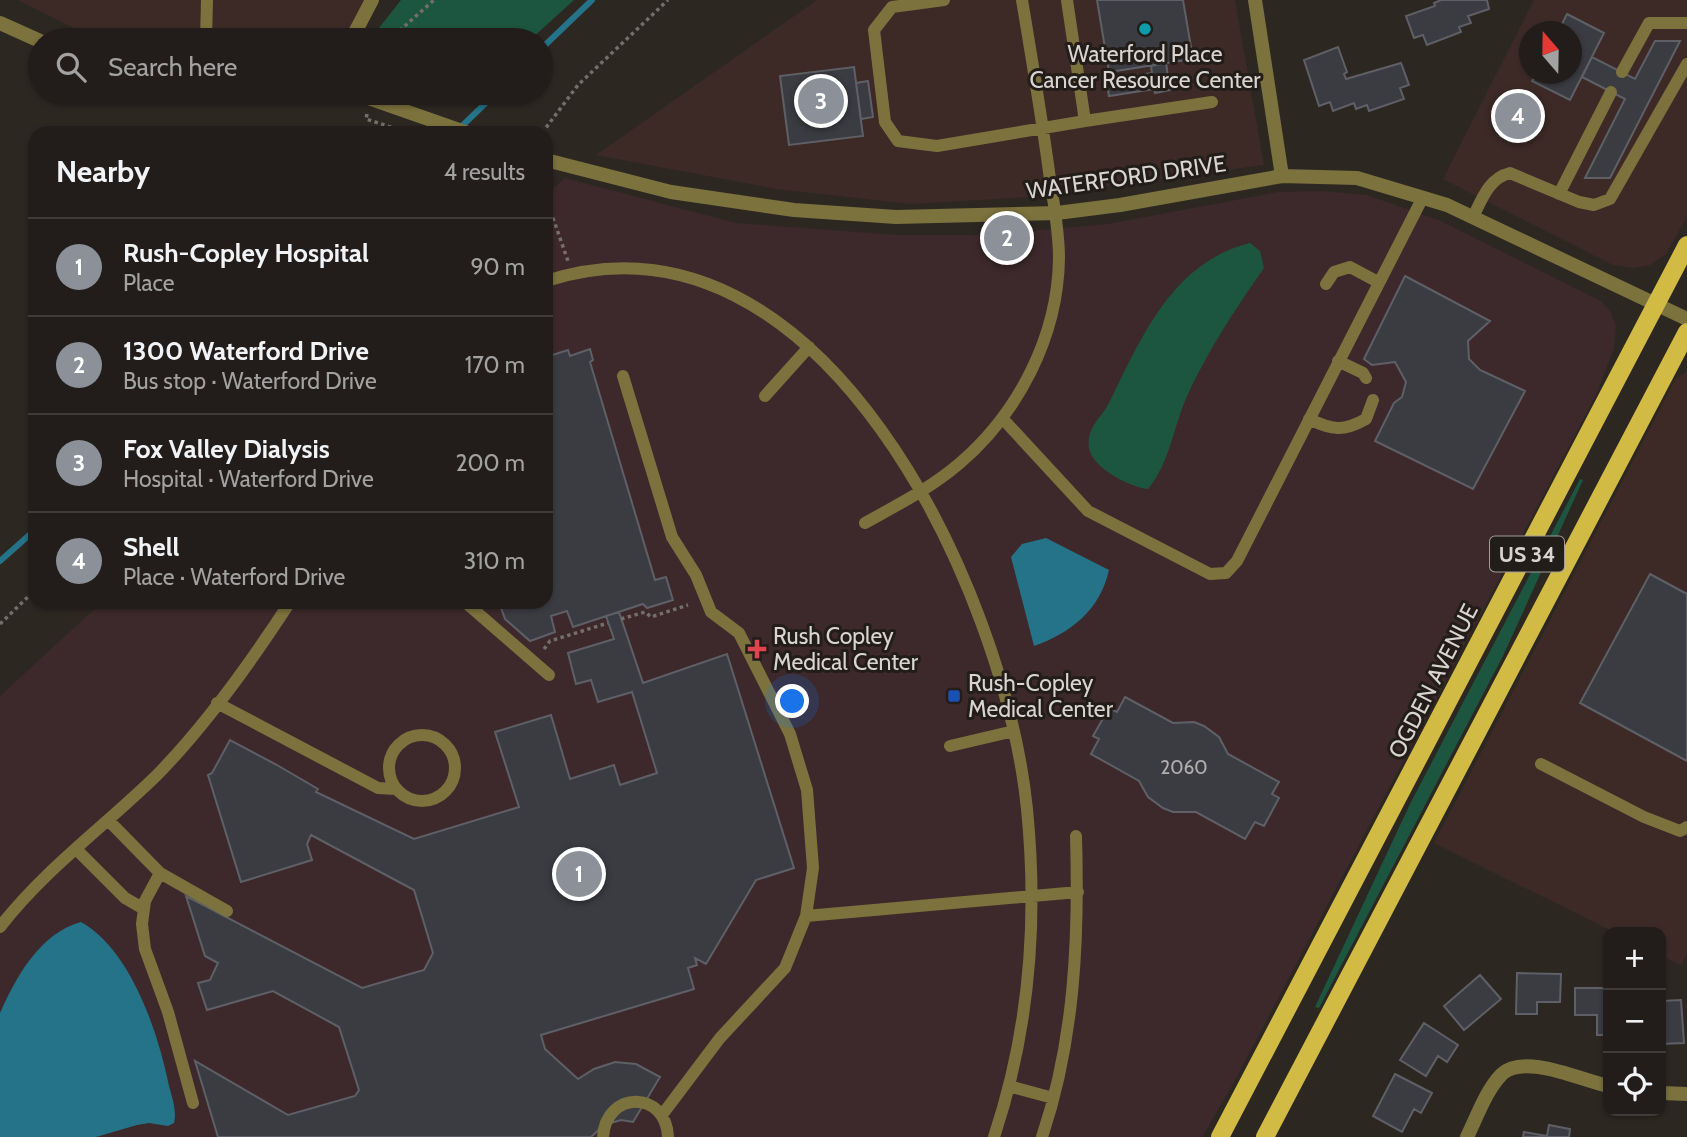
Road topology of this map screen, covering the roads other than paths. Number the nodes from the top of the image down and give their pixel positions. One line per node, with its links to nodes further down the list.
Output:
1 (207, 0): 9 (lane)
2 (372, 0): 10 (street)
3 (944, 0): 19 (lane)
4 (1022, 0): 19 (lane)
5 (1067, 0): 17 (lane)
6 (1255, 0): 21 (street)
7 (0, 23): 11 (street)
8 (1687, 23): 13 (lane)
9 (206, 28)
10 (358, 28)
11 (28, 36)
12 (1687, 64): 22 (lane)
13 (1622, 72)
14 (1611, 92): 22 (lane)
15 (1213, 102): 17 (lane)
16 (388, 105): 18 (street)
17 (1085, 121): 19 (lane)
18 (447, 126)
19 (1043, 127): 24 (lane)
20 (553, 162): 24 (street, WATERFORD DRIVE)
21 (1282, 176): 23 (street, WATERFORD DRIVE); 24 (street, WATERFORD DRIVE)
22 (1559, 194): 25 (lane)
23 (1423, 197): 25 (street, WATERFORD DRIVE); 28 (lane)
24 (1057, 213): 39 (lane)
25 (1473, 217): 30 (street, WATERFORD DRIVE)
26 (1687, 245): 30 (main road, OGDEN AVENUE / US 34)
27 (553, 279): 33 (lane)
28 (1378, 282): 29 (lane); 34 (lane)
29 (1326, 284)
30 (1656, 304): 31 (street, WATERFORD DRIVE); 73 (main road, OGDEN AVENUE / US 34)
31 (1687, 319)
32 (1687, 332): 74 (main road, US 34)
33 (809, 347): 37 (lane); 41 (lane)
34 (1338, 362): 36 (lane); 40 (lane)
35 (623, 376): 60 (lane)
36 (1366, 378)
37 (765, 396)
38 (1373, 400): 40 (lane)
39 (1003, 419): 40 (lane); 41 (lane)
40 (1309, 419)
41 (922, 491): 42 (lane); 47 (lane)
42 (865, 523)
43 (285, 609): 46 (lane)
44 (473, 609): 45 (lane)
45 (549, 675)
46 (217, 704): 50 (lane); 51 (lane)
47 (1014, 731): 48 (lane); 57 (lane)
48 (950, 746)
49 (1541, 764): 52 (lane)
50 (396, 789): 50 (lane)
51 (108, 820): 54 (lane); 55 (lane)
52 (1687, 827)
53 (1076, 836): 56 (lane)
54 (76, 849): 58 (lane); 61 (lane)
55 (160, 873): 58 (lane); 59 (lane)
56 (1078, 892): 57 (lane); 66 (lane)
57 (1032, 895): 60 (lane); 63 (lane)
58 (144, 909): 67 (lane)
59 (227, 911)
60 (806, 916): 68 (lane)
61 (0, 927)
62 (1603, 1085): 75 (street)
63 (1009, 1086): 66 (lane); 71 (lane)
64 (1666, 1093): 65 (street)
65 (1687, 1094)
66 (1053, 1098): 72 (lane)
67 (193, 1103)
68 (663, 1115): 69 (lane); 70 (lane)
69 (603, 1137)
70 (669, 1137)
71 (994, 1137)
72 (1042, 1137)
73 (1220, 1137)
74 (1265, 1137)
75 (1467, 1137)

